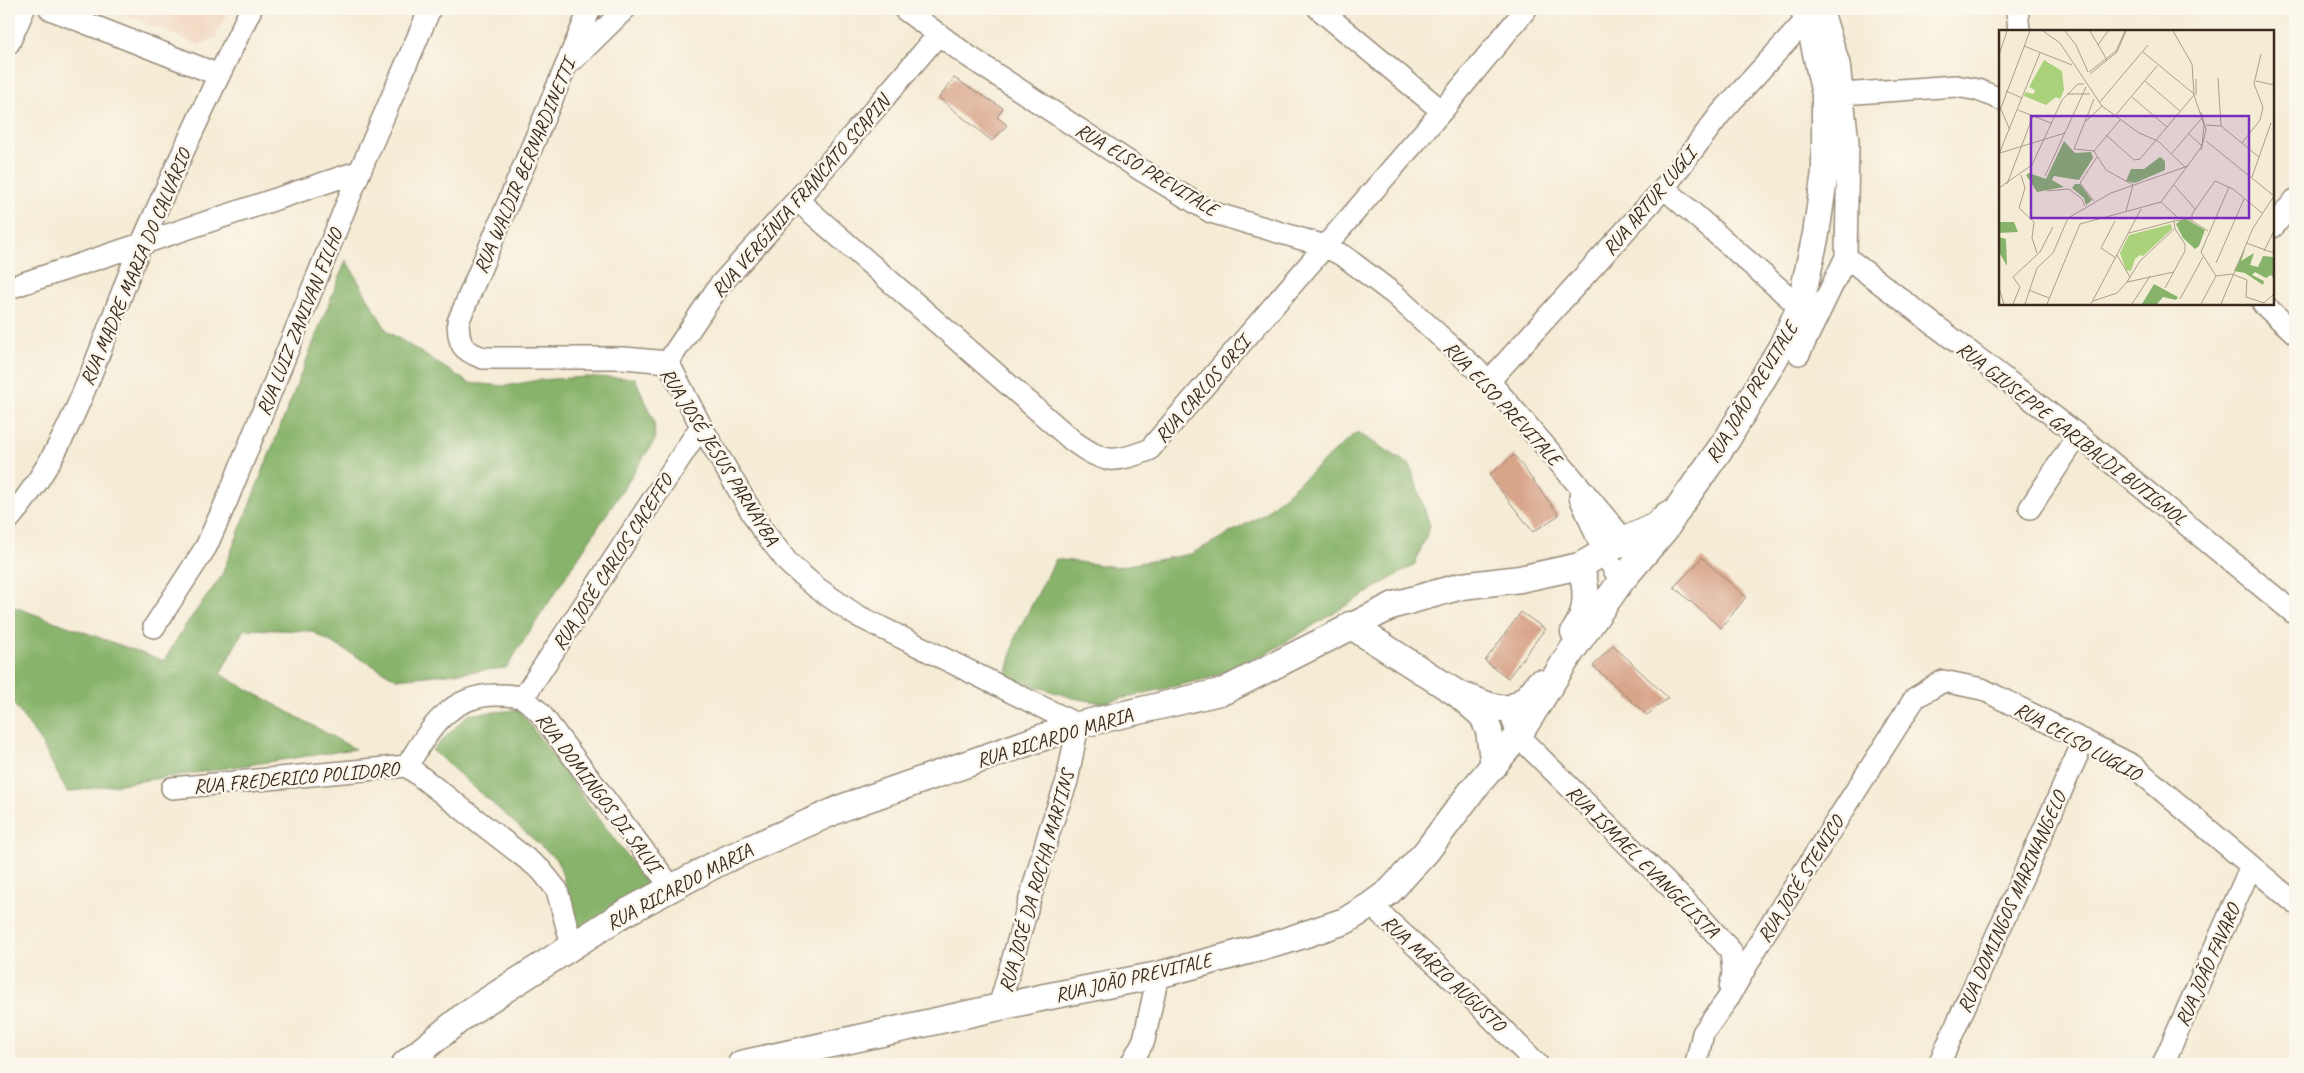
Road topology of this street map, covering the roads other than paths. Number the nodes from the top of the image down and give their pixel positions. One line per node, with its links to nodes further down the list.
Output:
1 (24, 9): 14 (street)
2 (50, 9): 16 (street)
3 (251, 9): 16 (street, RUA MADRE MARIA DO CALVÁRIO)
4 (430, 9): 20 (street, RUA LUIZ ZANIVAN FILHO)
5 (590, 9): 15 (street, RUA WALDIR BERNARDINETTI)
6 (626, 9): 15 (street)
7 (904, 9): 13 (street, RUA ELSO PREVITALE)
8 (1319, 9): 19 (street)
9 (1526, 9): 19 (street, RUA CARLOS ORSI)
10 (2017, 9): 12 (street)
11 (1811, 12): 17 (street, RUA JOÃO PREVITALE); 21 (street, RUA ARTUR LUGLI); 30 (main road, RUA JOÃO PREVITALE)
12 (2020, 30)
13 (938, 35): 22 (street, RUA VERGÍNIA FRANCATO SCAPIN); 26 (street, RUA ELSO PREVITALE)
14 (9, 43)
15 (568, 64): 31 (street, RUA WALDIR BERNARDINETTI)
16 (219, 75): 25 (street, RUA MADRE MARIA DO CALVÁRIO)
17 (1842, 94): 18 (street); 27 (street, RUA JOÃO PREVITALE)
18 (1999, 99)
19 (1442, 111): 26 (street, RUA CARLOS ORSI)
20 (360, 171): 25 (street); 44 (street, RUA LUIZ ZANIVAN FILHO)
21 (1664, 188): 30 (street); 35 (street, RUA ARTUR LUGLI)
22 (797, 200): 26 (street, RUA CARLOS ORSI); 34 (street, RUA VERGÍNIA FRANCATO SCAPIN)
23 (2295, 200): 24 (street)
24 (2274, 226)
25 (141, 245): 28 (street); 39 (street, RUA MADRE MARIA DO CALVÁRIO)
26 (1325, 246): 35 (street, RUA ELSO PREVITALE)
27 (1846, 257): 33 (street, RUA JOÃO PREVITALE); 37 (street, RUA GIUSEPPE GARIBALDI BUTIGNOL)
28 (9, 288)
29 (2263, 305): 32 (street)
30 (1800, 307): 40 (main road, RUA JOÃO PREVITALE)
31 (458, 322): 34 (street, RUA JOSÉ JESUS PARNAYBA)
32 (2295, 332)
33 (1799, 354)
34 (668, 362): 36 (street, RUA JOSÉ JESUS PARNAYBA)
35 (1489, 382): 40 (street, RUA ELSO PREVITALE)
36 (701, 426): 46 (street, RUA JOSÉ CARLOS CACEFFO); 49 (street, RUA JOSÉ JESUS PARNAYBA)
37 (2078, 435): 38 (street); 42 (street, RUA GIUSEPPE GARIBALDI BUTIGNOL)
38 (2030, 508)
39 (9, 519)
40 (1623, 551): 41 (main road, RUA JOÃO PREVITALE); 50 (main road, RUA JOÃO PREVITALE)
41 (1580, 566): 43 (main road, RUA RICARDO MARIA); 48 (main road)
42 (2295, 614)
43 (1350, 625): 45 (main road); 49 (main road, RUA RICARDO MARIA)
44 (154, 627)
45 (1458, 694): 48 (main road); 53 (main road)
46 (523, 698): 52 (street, RUA DOMINGOS DI SALVI); 56 (street, RUA DOMINGOS DI SALVI)
47 (1915, 698): 51 (street, RUA CELSO LUGLIO); 61 (street, RUA JOSÉ STENICO)
48 (1507, 709): 50 (street)
49 (1078, 726): 56 (main road, RUA RICARDO MARIA); 62 (street, RUA JOSÉ DA ROCHA MARTINS)
50 (1518, 736): 53 (main road, RUA JOÃO PREVITALE); 61 (street, RUA ISMAEL EVANGELISTA)
51 (2084, 740): 55 (street, RUA CELSO LUGLIO); 68 (street, RUA DOMINGOS MARINANGELO)
52 (407, 766): 54 (street, RUA FREDERICO POLIDORO); 59 (street, RUA FREDERICO POLIDORO)
53 (1494, 766): 58 (main road, RUA JOÃO PREVITALE)
54 (172, 788)
55 (2251, 866): 57 (street, RUA CELSO LUGLIO); 69 (street, RUA JOÃO FAVARO)
56 (671, 887): 59 (main road, RUA RICARDO MARIA)
57 (2295, 903)
58 (1371, 906): 60 (main road, RUA JOÃO PREVITALE); 66 (street, RUA MÁRIO AUGUSTO)
59 (572, 946): 63 (main road, RUA RICARDO MARIA)
60 (1158, 975): 62 (main road, RUA JOÃO PREVITALE); 65 (street)
61 (1727, 1000): 67 (street, RUA JOSÉ STENICO)
62 (999, 1007): 64 (main road, RUA JOÃO PREVITALE)
63 (405, 1064)
64 (741, 1064)
65 (1131, 1064)
66 (1537, 1064)
67 (1696, 1064)
68 (1939, 1064)
69 (2163, 1064)

